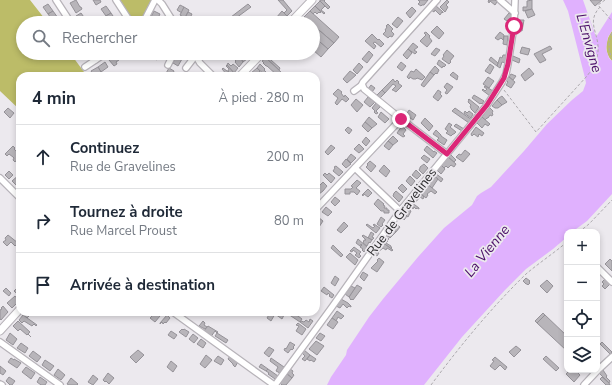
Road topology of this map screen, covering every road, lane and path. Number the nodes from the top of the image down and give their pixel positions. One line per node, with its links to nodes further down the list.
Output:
1 (56, 0): 11 (street)
2 (116, 0): 12 (street)
3 (156, 0): 13 (street); 14 (street)
4 (312, 0): 15 (main road)
5 (437, 0): 30 (street)
6 (500, 0): 10 (street)
7 (516, 0): 10 (street, Rue de Gravelines)
8 (605, 0): 9 (path)
9 (600, 8): 16 (path); 29 (path)
10 (514, 13): 29 (street, Rue de Gravelines)
11 (66, 16)
12 (126, 16)
13 (148, 16)
14 (169, 16)
15 (297, 16)
16 (612, 21)
17 (612, 34): 18 (path)
18 (612, 58)
19 (95, 60): 25 (street)
20 (170, 60): 24 (street)
21 (191, 60): 26 (street)
22 (199, 60): 27 (street)
23 (255, 60): 28 (main road)
24 (168, 65)
25 (85, 67)
26 (186, 68)
27 (209, 72)
28 (244, 72)
29 (500, 84): 33 (street, Rue de Gravelines)
30 (362, 85): 31 (street); 32 (street)
31 (354, 91)
32 (401, 119): 33 (street); 34 (street)
33 (447, 154): 39 (street, Rue de Gravelines)
34 (355, 168): 38 (street); 39 (street)
35 (0, 178): 36 (street)
36 (16, 194)
37 (612, 200): 40 (path)
38 (320, 205)
39 (400, 211): 50 (street, Rue de Gravelines)
40 (583, 229)
41 (564, 244): 51 (path)
42 (600, 270): 43 (street)
43 (612, 282)
44 (16, 314): 46 (main road)
45 (179, 316): 50 (street)
46 (0, 331)
47 (0, 342): 49 (street)
48 (611, 360): 52 (street)
49 (60, 385)
50 (274, 385)
51 (431, 385)
52 (584, 385)

